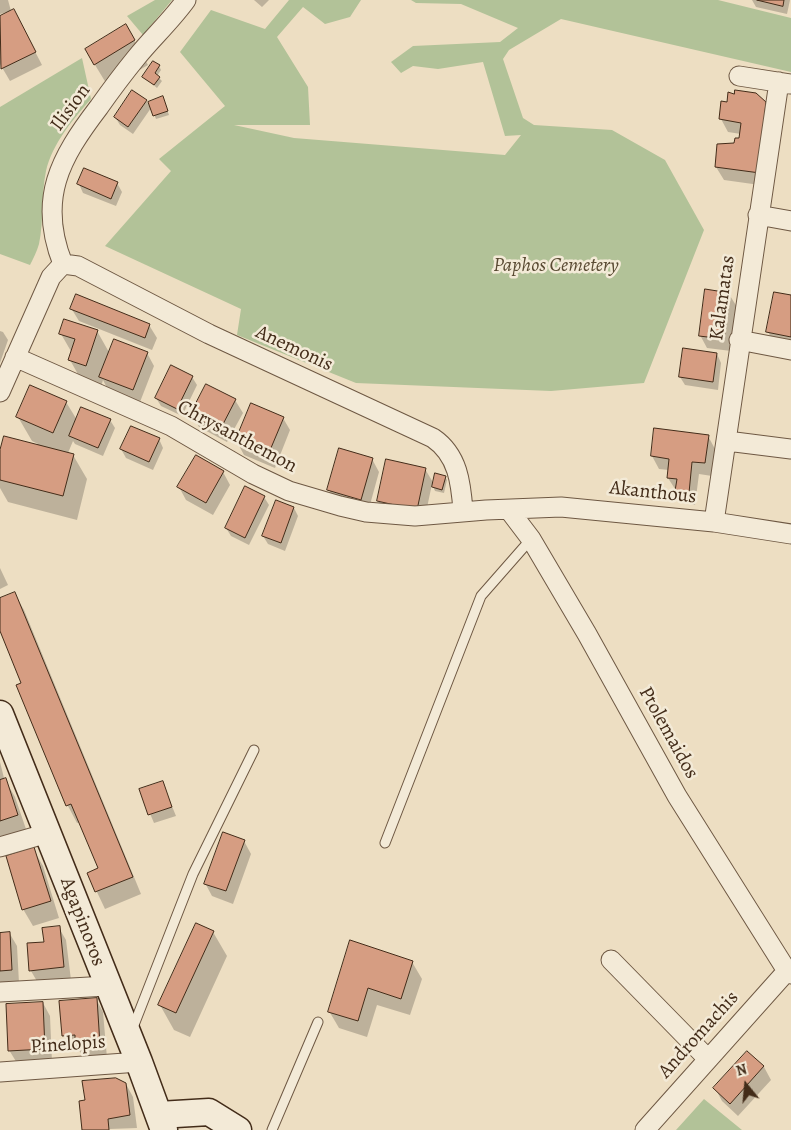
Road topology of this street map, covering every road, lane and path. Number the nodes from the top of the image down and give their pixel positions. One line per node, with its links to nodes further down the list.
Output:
1 (186, 0): 6 (street, Ilision)
2 (739, 76): 3 (street, Kalamatas)
3 (785, 83): 4 (street, Kalamatas)
4 (758, 215): 5 (street); 7 (street, Kalamatas)
5 (791, 221)
6 (63, 264): 9 (street); 14 (street, Anemonis)
7 (739, 340): 8 (street); 11 (street, Kalamatas)
8 (791, 350)
9 (14, 357): 10 (street); 14 (street, Chrysanthemon)
10 (0, 392)
11 (727, 441): 12 (street); 15 (street, Kalamatas)
12 (791, 449)
13 (510, 510): 14 (street, Chrysanthemon); 15 (street, Akanthous); 17 (street, Ptolemaidos)
14 (463, 511)
15 (714, 522): 16 (street, Akanthous)
16 (791, 534)
17 (531, 539): 21 (lane); 24 (street, Ptolemaidos)
18 (0, 714): 20 (main road, Agapinoros)
19 (254, 750): 28 (lane)
20 (48, 833): 22 (street); 25 (main road, Agapinoros)
21 (385, 842)
22 (0, 847)
23 (611, 960): 29 (street)
24 (789, 972): 29 (street, Andromachis)
25 (107, 986): 26 (street); 28 (main road, Agapinoros)
26 (0, 992)
27 (318, 1022): 34 (lane)
28 (129, 1037): 30 (main road, Agapinoros)
29 (707, 1058): 35 (street, Andromachis)
30 (139, 1062): 31 (street, Pinelopis); 32 (main road, Agapinoros)
31 (0, 1072)
32 (161, 1123): 33 (main road)
33 (238, 1130)
34 (272, 1130)
35 (645, 1130)

